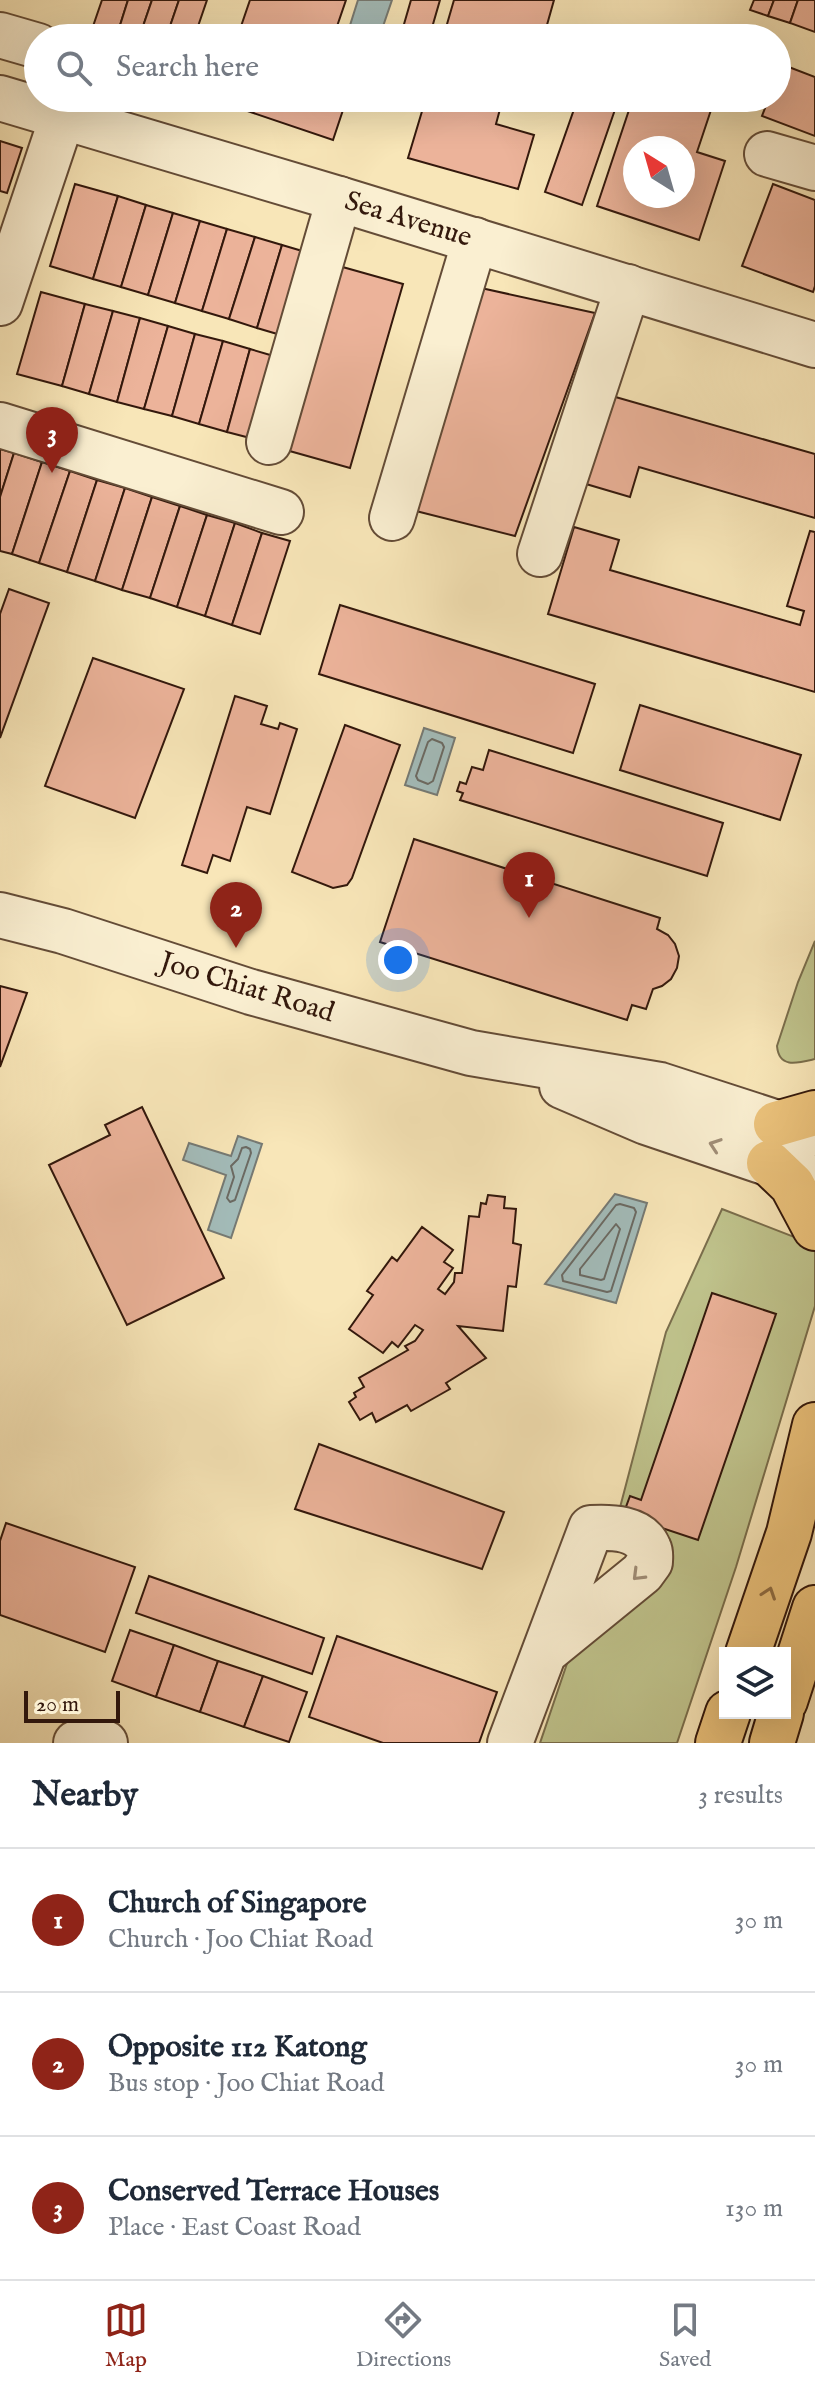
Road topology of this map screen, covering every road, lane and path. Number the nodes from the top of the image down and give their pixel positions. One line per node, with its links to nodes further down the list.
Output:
1 (0, 35): 2 (street)
2 (24, 42)
3 (0, 98): 4 (street, Sea Avenue)
4 (24, 103)
5 (57, 112): 12 (street)
6 (67, 112): 9 (street, Sea Avenue)
7 (767, 154): 8 (street)
8 (815, 168)
9 (339, 199): 10 (street, Sea Avenue); 15 (street)
10 (475, 240): 11 (street, Sea Avenue); 17 (street)
11 (628, 287): 13 (street, Sea Avenue); 18 (street)
12 (0, 303)
13 (815, 345)
14 (0, 425): 16 (street)
15 (269, 442)
16 (281, 512)
17 (392, 518)
18 (540, 554)
19 (0, 915): 20 (street, Joo Chiat Road)
20 (794, 1134): 21 (street, Joo Chiat Road); 22 (main road)
21 (815, 1179)
22 (815, 1228)
23 (815, 1425): 26 (main road, one-way to 23)
24 (610, 1527): 32 (street)
25 (815, 1608): 27 (main road)
26 (750, 1647)
27 (791, 1682)
28 (726, 1719): 33 (main road)
29 (779, 1719): 34 (main road)
30 (76, 1743): 31 (street)
31 (105, 1743)
32 (510, 1743)
33 (718, 1743)
34 (772, 1743)

